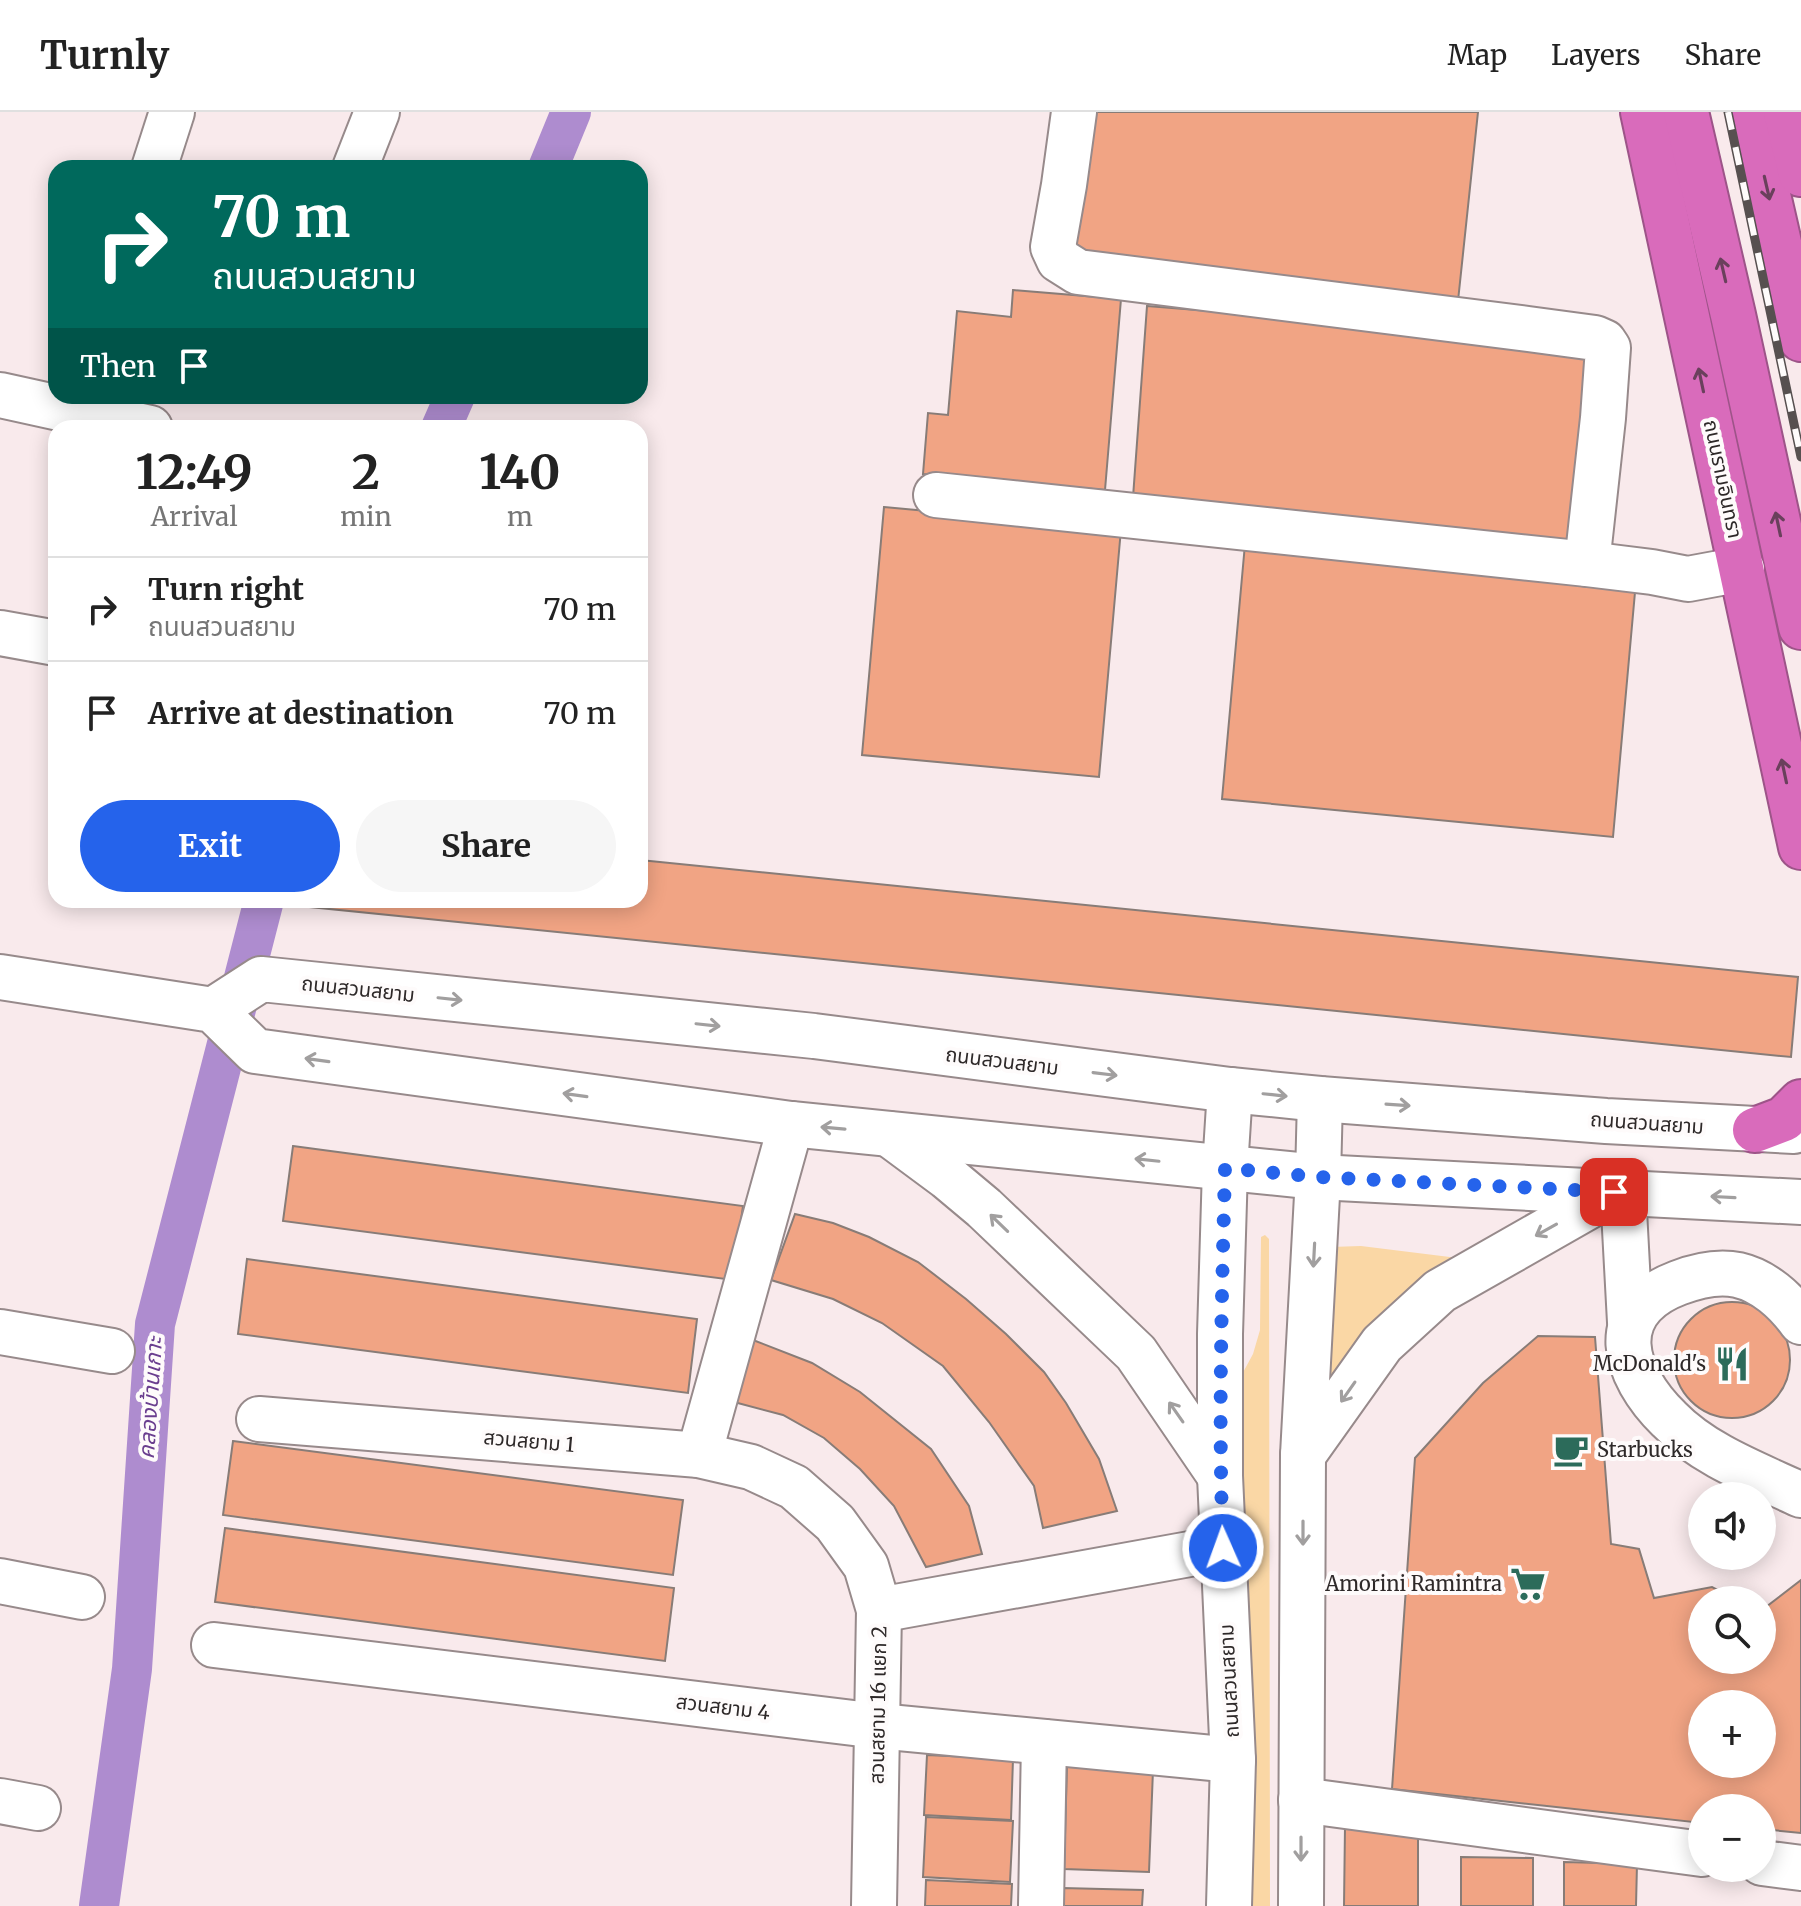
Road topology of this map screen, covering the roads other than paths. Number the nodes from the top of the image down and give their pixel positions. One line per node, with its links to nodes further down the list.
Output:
1 (172, 112): 8 (street)
2 (377, 112): 9 (street)
3 (1074, 112): 15 (street)
4 (1643, 112): 16 (highway, ถนนรามอินทรา, one-way to 4)
5 (1686, 112): 17 (highway, one-way to 5)
6 (1749, 112): 11 (highway, one-way to 11)
7 (1786, 112): 10 (highway)
8 (157, 160)
9 (358, 160)
10 (1801, 174)
11 (1801, 339)
12 (0, 395): 13 (street)
13 (114, 420)
14 (936, 495): 15 (street)
15 (1587, 564): 16 (street)
16 (1742, 569): 20 (highway, ถนนรามอินทรา)
17 (1801, 627)
18 (0, 633): 19 (street)
19 (48, 642)
20 (1787, 718): 21 (highway, ถนนรามอินทรา, one-way to 20)
21 (1801, 847)
22 (0, 977): 23 (street)
23 (215, 1010): 24 (street, ถนนสวนสยาม, one-way to 24); 27 (street, one-way to 23)
24 (1230, 1090): 25 (street, ถนนสวนสยาม, one-way to 25); 31 (street, ถนนสวนสยาม)
25 (1320, 1099): 28 (street, ถนนสวนสยาม, one-way to 28); 32 (street)
26 (1801, 1102): 28 (highway)
27 (791, 1124): 30 (street, one-way to 27); 40 (street)
28 (1755, 1130): 29 (street, ถนนสวนสยาม)
29 (1801, 1131)
30 (889, 1134): 31 (street, one-way to 30); 42 (street, one-way to 30)
31 (1225, 1168): 32 (street); 42 (street, ถนนสวนสยาม)
32 (1318, 1177): 33 (street); 41 (street, one-way to 41)
33 (1618, 1192): 34 (street, one-way to 33); 35 (street); 41 (street, one-way to 41)
34 (1801, 1202)
35 (1630, 1322): 36 (street); 44 (street)
36 (1801, 1322)
37 (0, 1332): 38 (street)
38 (112, 1351)
39 (259, 1419): 40 (street, สวนสยาม 1)
40 (699, 1455): 43 (street, สวนสยาม 1)
41 (1303, 1455): 53 (street, one-way to 53)
42 (1220, 1476): 45 (street, ถนนสวนสยาม)
43 (794, 1487): 48 (street, สวนสยาม 16 แยก 2)
44 (1801, 1495)
45 (1223, 1548): 48 (street); 52 (street, ถนนสวนสยาม)
46 (0, 1581): 47 (street)
47 (82, 1597)
48 (879, 1610): 50 (street, สวนสยาม 16 แยก 2)
49 (214, 1645): 50 (street, สวนสยาม 4)
50 (878, 1726): 51 (street, สวนสยาม 4); 57 (street, สวนสยาม 16 แยก 2)
51 (1044, 1742): 52 (street, สวนสยาม 4); 58 (street)
52 (1233, 1760): 59 (street, ถนนสวนสยาม)
53 (1301, 1800): 54 (street); 60 (street, one-way to 60)
54 (1688, 1852)
55 (1776, 1865): 56 (street)
56 (1801, 1868)
57 (874, 1906)
58 (1041, 1906)
59 (1229, 1906)
60 (1301, 1906)

